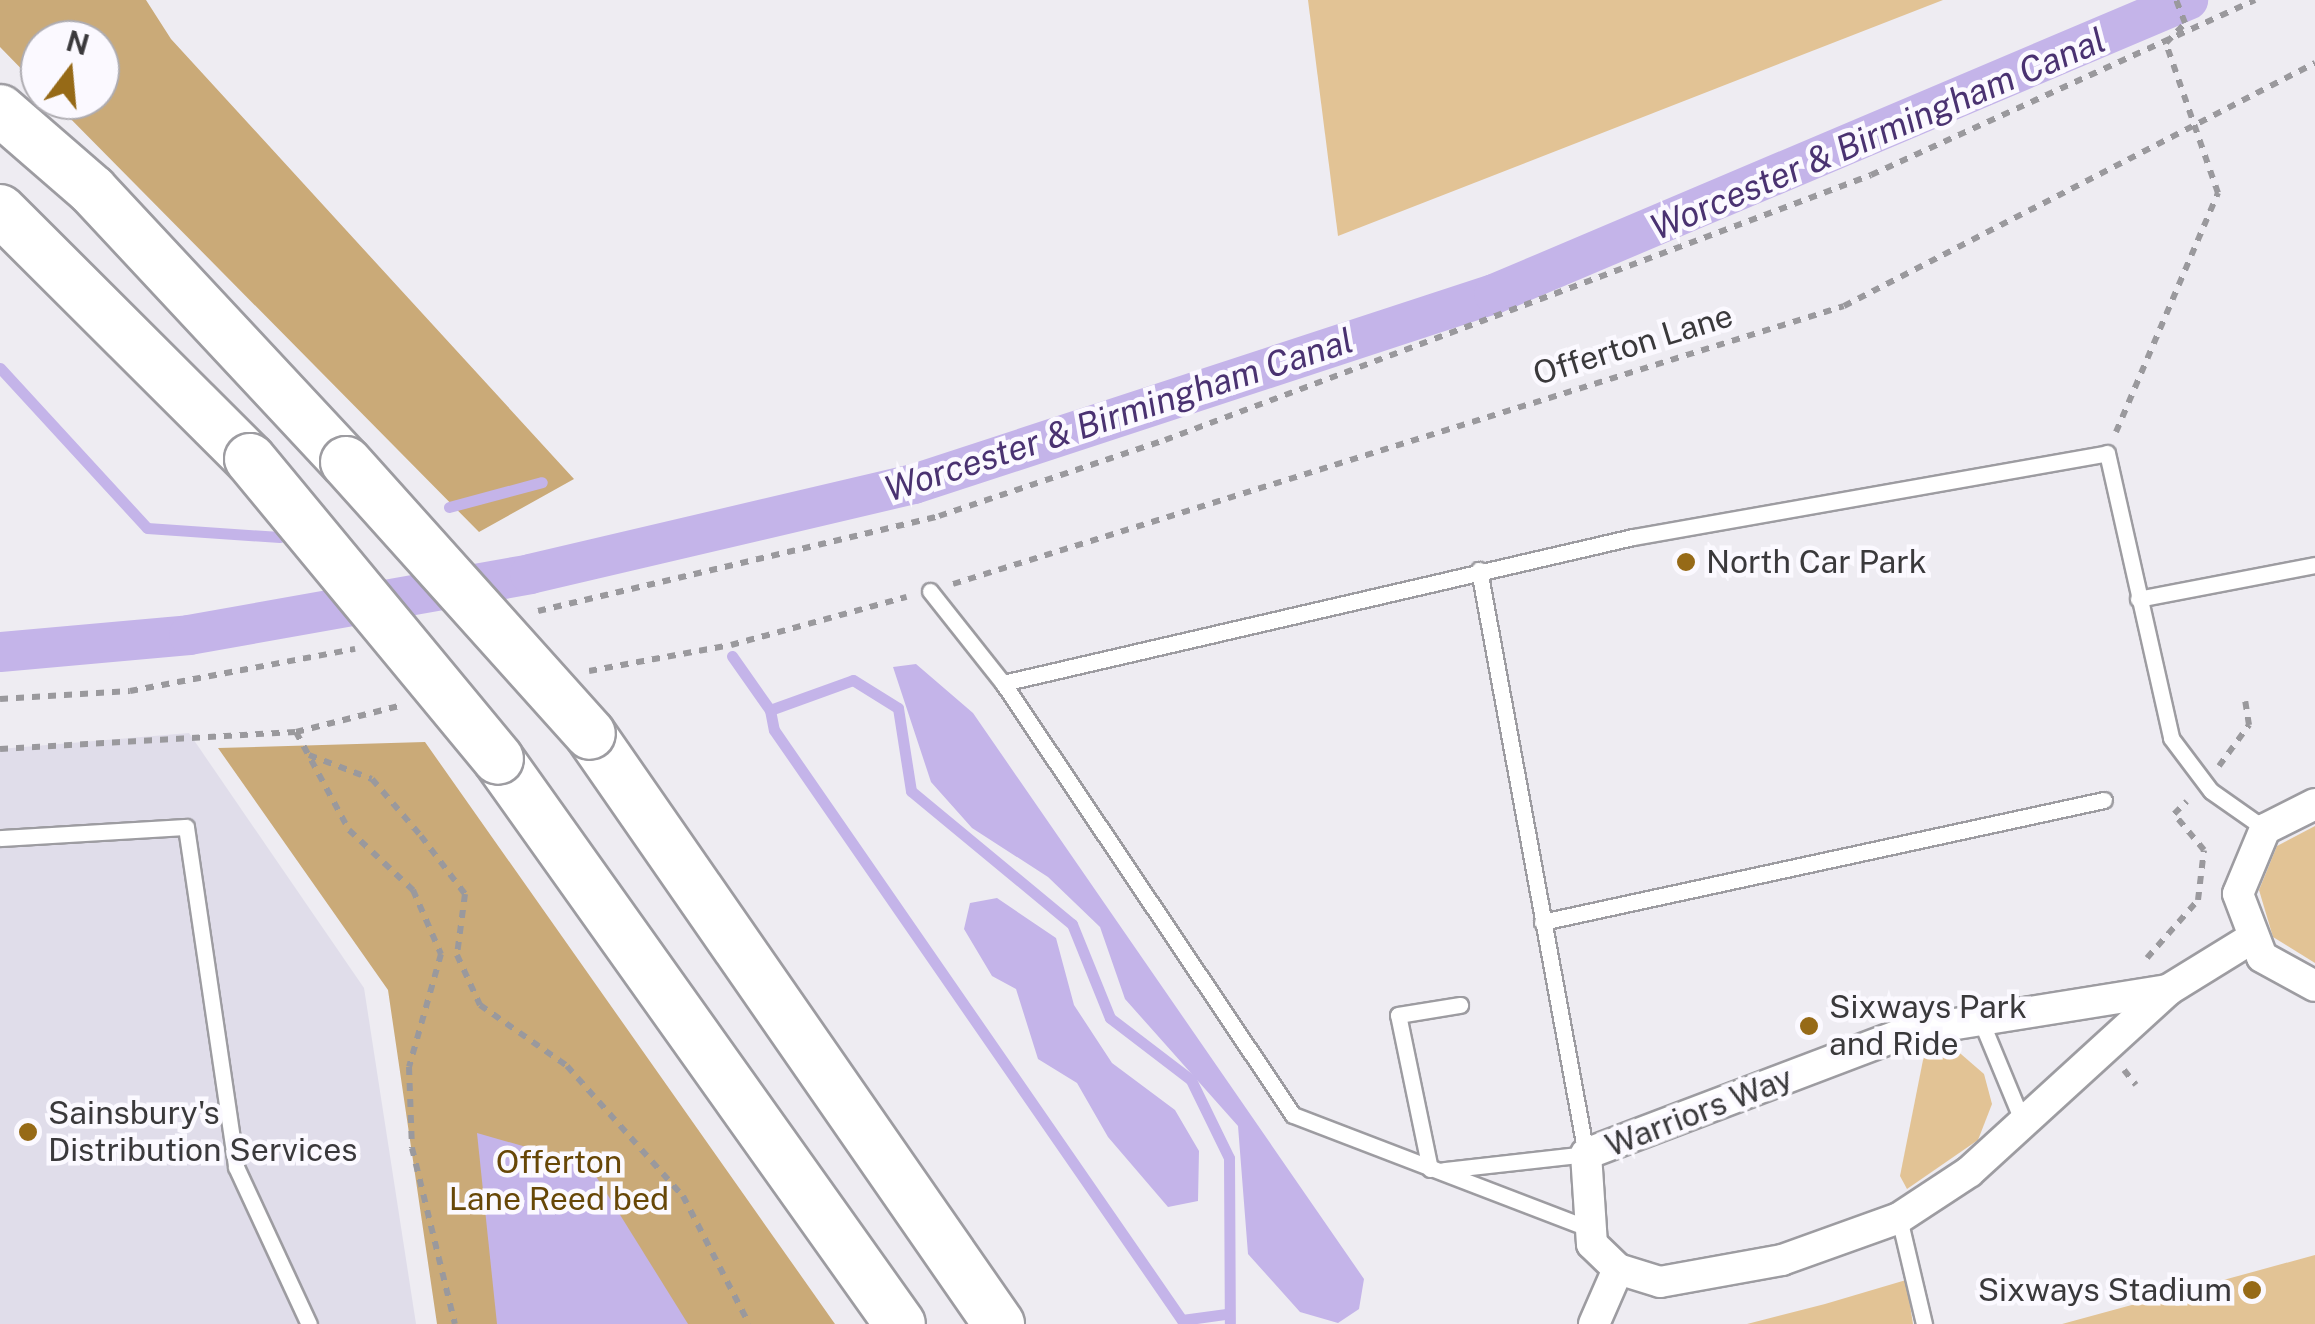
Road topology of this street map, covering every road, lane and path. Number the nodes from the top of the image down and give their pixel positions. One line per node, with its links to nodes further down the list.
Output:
1 (2176, 0): 3 (path)
2 (2256, 0): 3 (path)
3 (2166, 44): 6 (path); 13 (path)
4 (2315, 63): 6 (path, Offerton Lane)
5 (0, 110): 44 (highway, bridge)
6 (2188, 130): 8 (path); 11 (path, Offerton Lane)
7 (0, 210): 43 (highway, bridge)
8 (2107, 453): 10 (lane); 12 (lane)
9 (2315, 565): 12 (lane)
10 (1479, 570): 15 (lane); 25 (lane)
11 (930, 591): 15 (lane)
12 (2138, 599): 20 (lane)
13 (518, 615)
14 (364, 647): 16 (path)
15 (1003, 683): 36 (lane)
16 (0, 699)
17 (2244, 701): 20 (path)
18 (296, 732): 19 (path)
19 (309, 755): 41 (path); 42 (path)
20 (2204, 785): 23 (lane); 27 (path)
21 (2104, 800): 25 (lane)
22 (2315, 804): 23 (street)
23 (2265, 829): 26 (street)
24 (0, 838): 40 (lane)
25 (1542, 922): 35 (lane)
26 (2249, 940): 28 (street); 29 (street, Warriors Way)
27 (2127, 967)
28 (2315, 986)
29 (2168, 990): 31 (street, Warriors Way); 32 (street, Warriors Way)
30 (1460, 1005): 36 (lane)
31 (1981, 1021): 34 (lane); 35 (street, Warriors Way)
32 (2106, 1050): 33 (path); 34 (street, Warriors Way)
33 (2136, 1085)
34 (2022, 1120): 37 (street, Warriors Way)
35 (1586, 1154): 36 (lane); 38 (street, Warriors Way)
36 (1430, 1169): 38 (lane)
37 (1899, 1218): 39 (street, Warriors Way); 46 (lane)
38 (1592, 1230): 39 (street, Warriors Way)
39 (1618, 1269): 45 (street)
40 (309, 1324)
41 (455, 1324)
42 (749, 1324)
43 (900, 1324)
44 (999, 1324)
45 (1594, 1324)
46 (1924, 1324)

